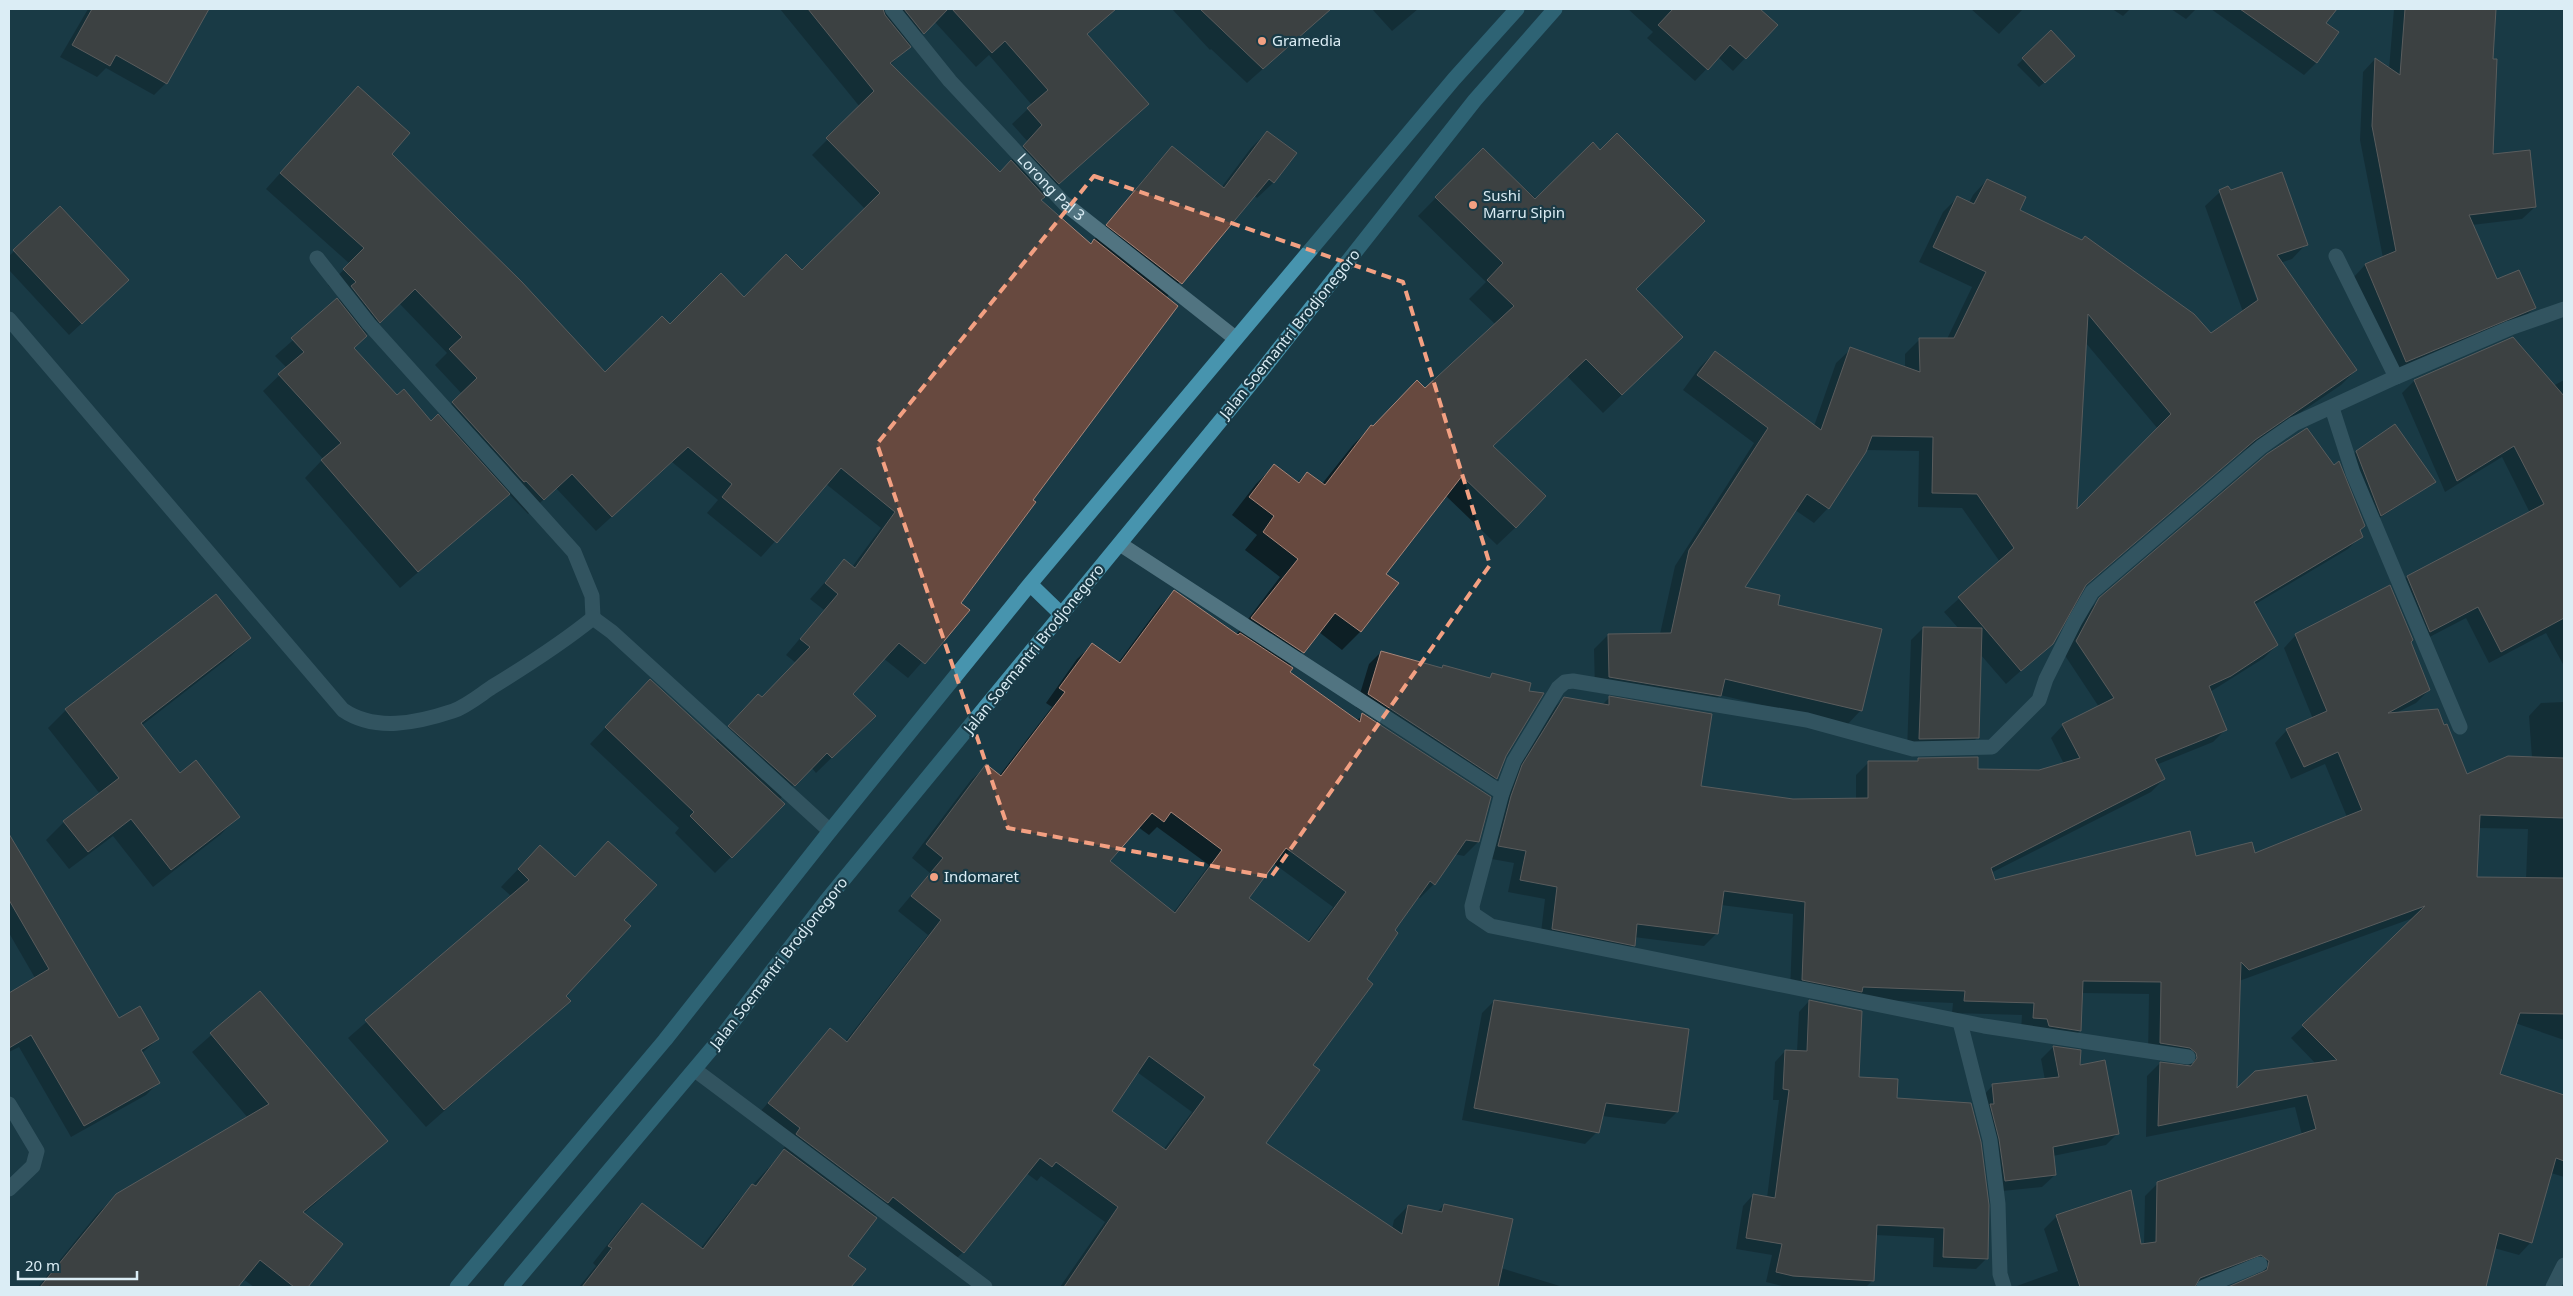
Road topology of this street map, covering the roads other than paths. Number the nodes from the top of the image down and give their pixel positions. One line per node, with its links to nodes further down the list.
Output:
1 (892, 9): 8 (street, Lorong Pal 3)
2 (1517, 9): 8 (main road)
3 (1556, 9): 11 (main road, Jalan Soemantri Brodjonegoro)
4 (2336, 256): 9 (street)
5 (317, 258): 14 (street)
6 (2564, 309): 9 (street)
7 (9, 319): 14 (street)
8 (1235, 338): 12 (main road)
9 (2396, 377): 10 (street)
10 (2332, 408): 15 (street); 16 (street)
11 (1120, 544): 13 (main road, Jalan Soemantri Brodjonegoro); 16 (street)
12 (1030, 584): 13 (main road); 17 (main road)
13 (1062, 615): 20 (main road, Jalan Soemantri Brodjonegoro)
14 (593, 618): 17 (street)
15 (2460, 727)
16 (1502, 793): 18 (street)
17 (830, 831): 25 (main road)
18 (1960, 1022): 19 (street); 28 (street)
19 (2188, 1057)
20 (695, 1070): 26 (main road, Jalan Soemantri Brodjonegoro); 27 (street)
21 (9, 1104): 22 (street)
22 (9, 1189)
23 (2260, 1264): 29 (street)
24 (2564, 1265): 30 (street)
25 (457, 1287)
26 (511, 1287)
27 (985, 1287)
28 (2004, 1287)
29 (2204, 1287)
30 (2553, 1287)

